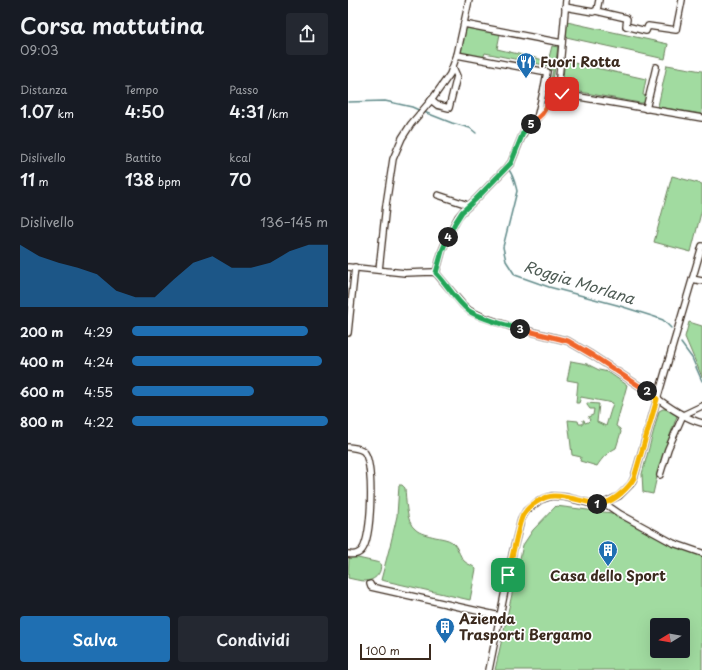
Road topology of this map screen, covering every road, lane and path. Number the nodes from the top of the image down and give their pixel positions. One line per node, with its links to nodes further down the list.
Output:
1 (469, 0): 7 (street)
2 (566, 0): 5 (street)
3 (599, 0): 6 (street)
4 (682, 0): 6 (street)
5 (565, 7): 6 (street); 8 (street)
6 (596, 11)
7 (464, 24): 8 (street); 9 (street)
8 (562, 44): 13 (street)
9 (457, 55): 10 (street); 12 (street)
10 (453, 67): 14 (street); 14 (street)
11 (656, 67): 15 (street)
12 (544, 88): 13 (street); 16 (street)
13 (558, 89): 15 (street); 16 (street)
14 (431, 100): 23 (street)
15 (646, 109): 17 (street)
16 (537, 118): 19 (street)
17 (702, 118)
18 (438, 195): 19 (street)
19 (468, 206): 24 (street)
20 (702, 246): 25 (street)
21 (348, 267): 22 (street)
22 (355, 267): 23 (street); 27 (street)
23 (379, 270): 24 (street)
24 (436, 273): 28 (street)
25 (692, 279): 26 (street); 28 (street)
26 (702, 282)
27 (348, 333)
28 (657, 399): 30 (street); 34 (street)
29 (702, 406): 30 (street)
30 (683, 415): 31 (street); 33 (street)
31 (702, 423)
32 (348, 447): 36 (street)
33 (660, 474)
34 (604, 503): 35 (street); 38 (street)
35 (702, 553)
36 (348, 554)
37 (370, 584): 38 (street)
38 (500, 616): 39 (street)
39 (489, 670)

